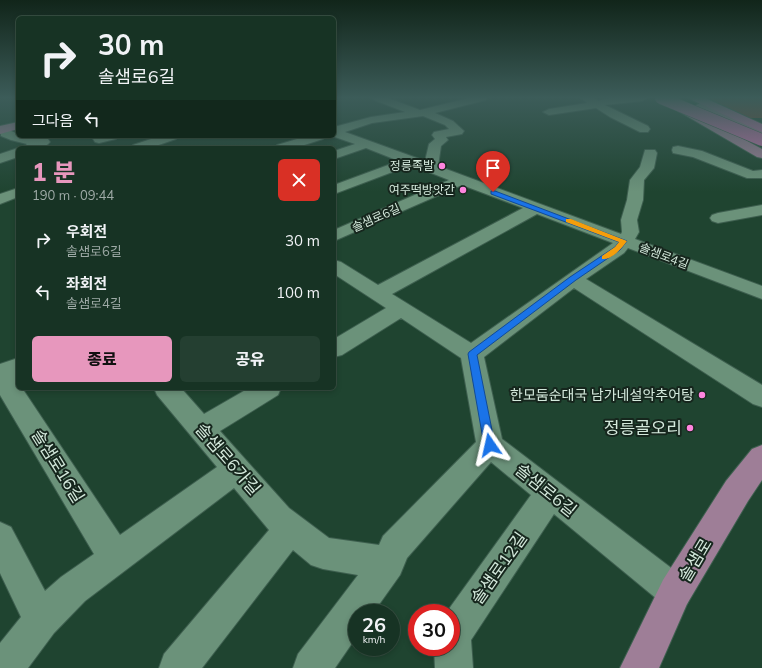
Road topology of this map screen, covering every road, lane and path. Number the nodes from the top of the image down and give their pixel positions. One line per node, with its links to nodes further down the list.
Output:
1 (456, 129): 31 (street)
2 (717, 129): 28 (main road)
3 (729, 129): 23 (highway)
4 (736, 129): 17 (highway, bridge)
5 (751, 129): 9 (highway)
6 (753, 129): 9 (main road)
7 (0, 130): 10 (street)
8 (336, 133): 31 (street, 솔샘로4길)
9 (762, 134)
10 (16, 138)
11 (17, 138): 20 (street)
12 (104, 138): 16 (street)
13 (161, 138): 18 (street)
14 (165, 138): 18 (street)
15 (312, 138): 22 (street)
16 (100, 139)
17 (762, 140)
18 (151, 142): 21 (street)
19 (364, 145): 27 (street)
20 (33, 146)
21 (142, 146)
22 (288, 146)
23 (762, 146)
24 (678, 150): 32 (street)
25 (16, 153): 29 (street)
26 (650, 153): 41 (street)
27 (336, 154)
28 (762, 154)
29 (0, 159)
30 (408, 162): 34 (street)
31 (431, 168): 33 (street, 솔샘로4길)
32 (757, 175)
33 (461, 180): 37 (street, 솔샘로4길); 40 (street, 솔샘로6길)
34 (336, 189)
35 (16, 193): 36 (street)
36 (0, 199)
37 (536, 208): 41 (street, 솔샘로4길); 44 (street)
38 (762, 210): 39 (street)
39 (718, 218)
40 (336, 235)
41 (624, 241): 43 (street); 45 (street, 솔샘로4길)
42 (336, 267): 44 (street)
43 (573, 279): 48 (street); 53 (street)
44 (379, 293): 46 (street)
45 (762, 293)
46 (402, 308): 47 (street); 48 (street)
47 (336, 348)
48 (472, 354): 55 (street)
49 (16, 367): 50 (street)
50 (0, 374): 61 (street, 솔샘로16길)
51 (168, 390): 54 (street, 솔샘로6가길)
52 (266, 390): 54 (street)
53 (762, 398)
54 (202, 429): 57 (street, 솔샘로6가길)
55 (490, 445): 58 (street, 솔샘로6길); 62 (street)
56 (762, 458): 63 (main road, 솔샘로)
57 (237, 469): 59 (street, 솔샘로6가길); 61 (street)
58 (550, 494): 63 (street, 솔샘로6길); 68 (street, 솔샘로12길)
59 (291, 528): 62 (street, 솔샘로6가길); 66 (street)
60 (0, 538): 64 (street)
61 (115, 558): 64 (street)
62 (388, 563): 67 (street)
63 (675, 592): 69 (main road, 솔샘로)
64 (41, 620): 65 (street)
65 (5, 668)
66 (178, 668)
67 (312, 668)
68 (454, 668)
69 (639, 668)

